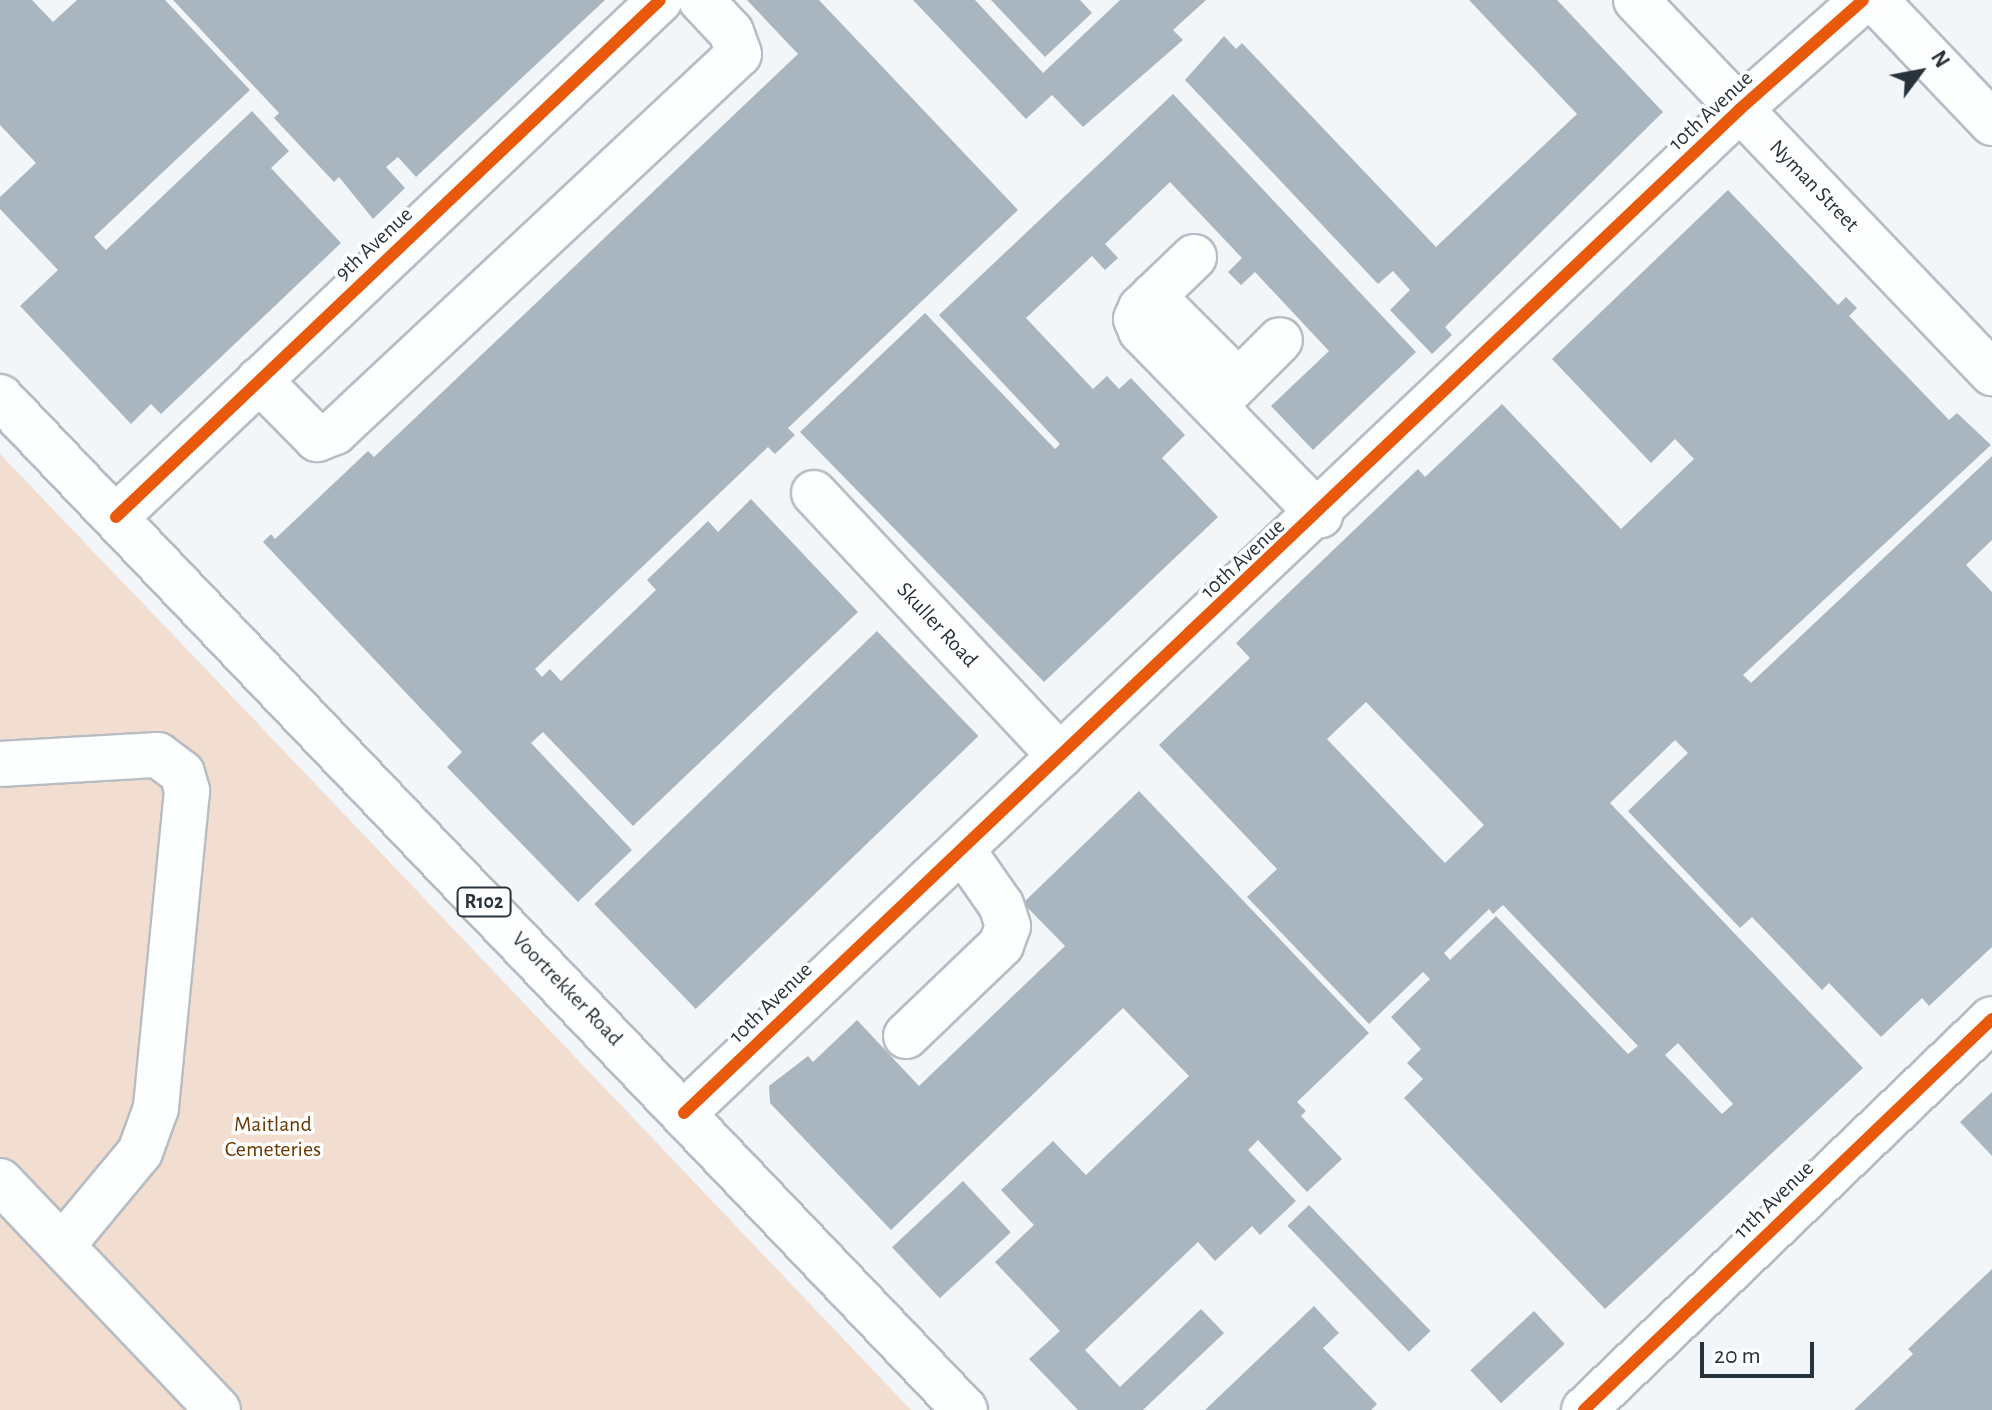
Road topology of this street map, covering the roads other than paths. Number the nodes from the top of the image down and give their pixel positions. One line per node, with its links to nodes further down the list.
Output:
1 (660, 0): 11 (street, 9th Avenue)
2 (701, 0): 11 (street)
3 (1636, 0): 6 (street, Nyman Street)
4 (1863, 0): 6 (street, 10th Avenue)
5 (1875, 0): 7 (street)
6 (1740, 109): 10 (street, Nyman Street); 15 (street, 10th Avenue)
7 (1992, 123)
8 (1194, 257): 12 (street)
9 (1280, 340): 12 (street)
10 (1992, 373)
11 (259, 380): 16 (street, 9th Avenue)
12 (1226, 393): 15 (street)
13 (0, 397): 16 (street, Voortrekker Road / R102)
14 (814, 493): 17 (street, Skuller Road)
15 (1320, 515): 17 (street, 10th Avenue)
16 (116, 517): 22 (street, Voortrekker Road / R102)
17 (1060, 756): 19 (street, 10th Avenue)
18 (0, 764): 24 (street)
19 (962, 849): 21 (street); 22 (street, 10th Avenue)
20 (1992, 1019): 27 (street, 11th Avenue)
21 (906, 1036)
22 (684, 1113): 26 (street, Voortrekker Road / R102)
23 (0, 1181): 24 (street)
24 (62, 1246): 25 (street)
25 (218, 1410)
26 (965, 1410)
27 (1584, 1410)

